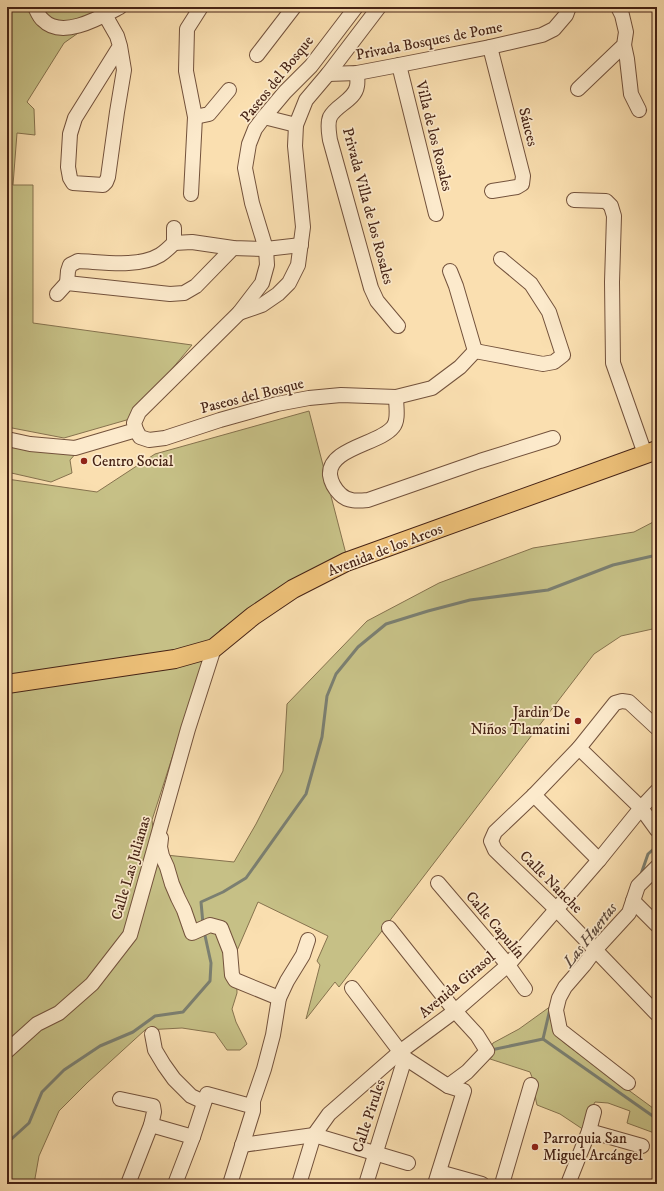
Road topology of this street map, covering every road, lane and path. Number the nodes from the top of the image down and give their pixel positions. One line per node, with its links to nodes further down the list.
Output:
1 (35, 7): 9 (street)
2 (120, 7): 9 (street)
3 (201, 7): 20 (street)
4 (294, 7): 13 (street)
5 (356, 7): 21 (street, Paseos del Bosque)
6 (379, 7): 16 (street, Paseos del Bosque)
7 (569, 7): 12 (street, Privada Bosques de Pome)
8 (618, 7): 10 (street)
9 (105, 15): 11 (street)
10 (624, 45): 17 (street); 19 (street)
11 (120, 46): 11 (street)
12 (490, 47): 14 (street, Privada Bosques de Pome); 23 (street, Sáuces)
13 (257, 55)
14 (399, 65): 15 (street, Privada Bosques de Pome); 26 (street, Villa de los Rosales)
15 (357, 73): 16 (street, Privada Bosques de Pome); 37 (street, Privada Villa de los Rosales)
16 (328, 74): 22 (street, Paseos del Bosque)
17 (578, 89)
18 (229, 90): 20 (street)
19 (638, 110)
20 (195, 117): 24 (street)
21 (264, 117): 22 (street); 31 (street, Paseos del Bosque)
22 (296, 125): 29 (street, Paseos del Bosque)
23 (492, 191)
24 (191, 194)
25 (574, 200): 43 (street)
26 (436, 214)
27 (174, 228): 28 (street)
28 (174, 243): 30 (street); 34 (street)
29 (302, 245): 31 (street); 36 (street, Paseos del Bosque)
30 (233, 248): 31 (street); 34 (street)
31 (266, 249): 36 (street, Paseos del Bosque)
32 (501, 259): 38 (street)
33 (450, 271): 38 (street)
34 (67, 283): 35 (street)
35 (57, 294)
36 (239, 313): 40 (street, Paseos del Bosque)
37 (398, 326)
38 (475, 351): 39 (street, Paseos del Bosque)
39 (396, 397): 40 (street, Paseos del Bosque); 41 (street)
40 (136, 430): 42 (street)
41 (554, 438)
42 (7, 439)
43 (651, 452): 44 (main road, Avenida de los Arcos)
44 (214, 648): 45 (main road, Avenida de los Arcos); 51 (street, Calle Las Julianas)
45 (7, 684)
46 (657, 728): 47 (street)
47 (578, 748): 49 (street); 50 (street)
48 (657, 791): 50 (street, Avenida Girasol)
49 (534, 795): 53 (street); 57 (street, Calle Nanche)
50 (641, 808): 52 (street); 53 (street, Avenida Girasol)
51 (163, 817): 65 (street); 69 (street, Calle Las Julianas)
52 (657, 830)
53 (599, 860): 57 (street, Avenida Girasol)
54 (657, 867): 56 (street)
55 (438, 883): 62 (street, Calle Capulín)
56 (633, 901): 58 (street); 61 (street)
57 (556, 909): 61 (street, Calle Nanche); 62 (street, Avenida Girasol)
58 (657, 925)
59 (389, 928): 66 (street)
60 (308, 940): 65 (street)
61 (592, 947): 67 (street, Calle Nanche); 71 (street)
62 (508, 966): 64 (street, Calle Capulín); 66 (street, Avenida Girasol)
63 (352, 988): 70 (street)
64 (525, 989)
65 (279, 998): 76 (street)
66 (455, 1011): 70 (street, Avenida Girasol); 72 (street)
67 (657, 1014)
68 (152, 1034): 74 (street)
69 (7, 1051)
70 (403, 1054): 72 (street); 80 (street, Avenida Girasol); 84 (street, Calle Pirules)
71 (628, 1083)
72 (448, 1086): 86 (street)
73 (531, 1086): 93 (street)
74 (205, 1098): 76 (street); 81 (street)
75 (120, 1099): 78 (street)
76 (252, 1108): 82 (street)
77 (594, 1112): 79 (street)
78 (151, 1125): 81 (street); 87 (street)
79 (589, 1131): 83 (street); 94 (street)
80 (314, 1135): 82 (street); 84 (street); 90 (street, Avenida Girasol)
81 (193, 1137): 88 (street)
82 (242, 1145): 89 (street)
83 (642, 1146)
84 (375, 1153): 85 (street); 91 (street, Calle Pirules)
85 (408, 1163)
86 (437, 1178): 92 (street)
87 (128, 1184)
88 (175, 1184)
89 (230, 1184)
90 (299, 1184)
91 (366, 1184)
92 (482, 1184)
93 (502, 1184)
94 (568, 1184)

